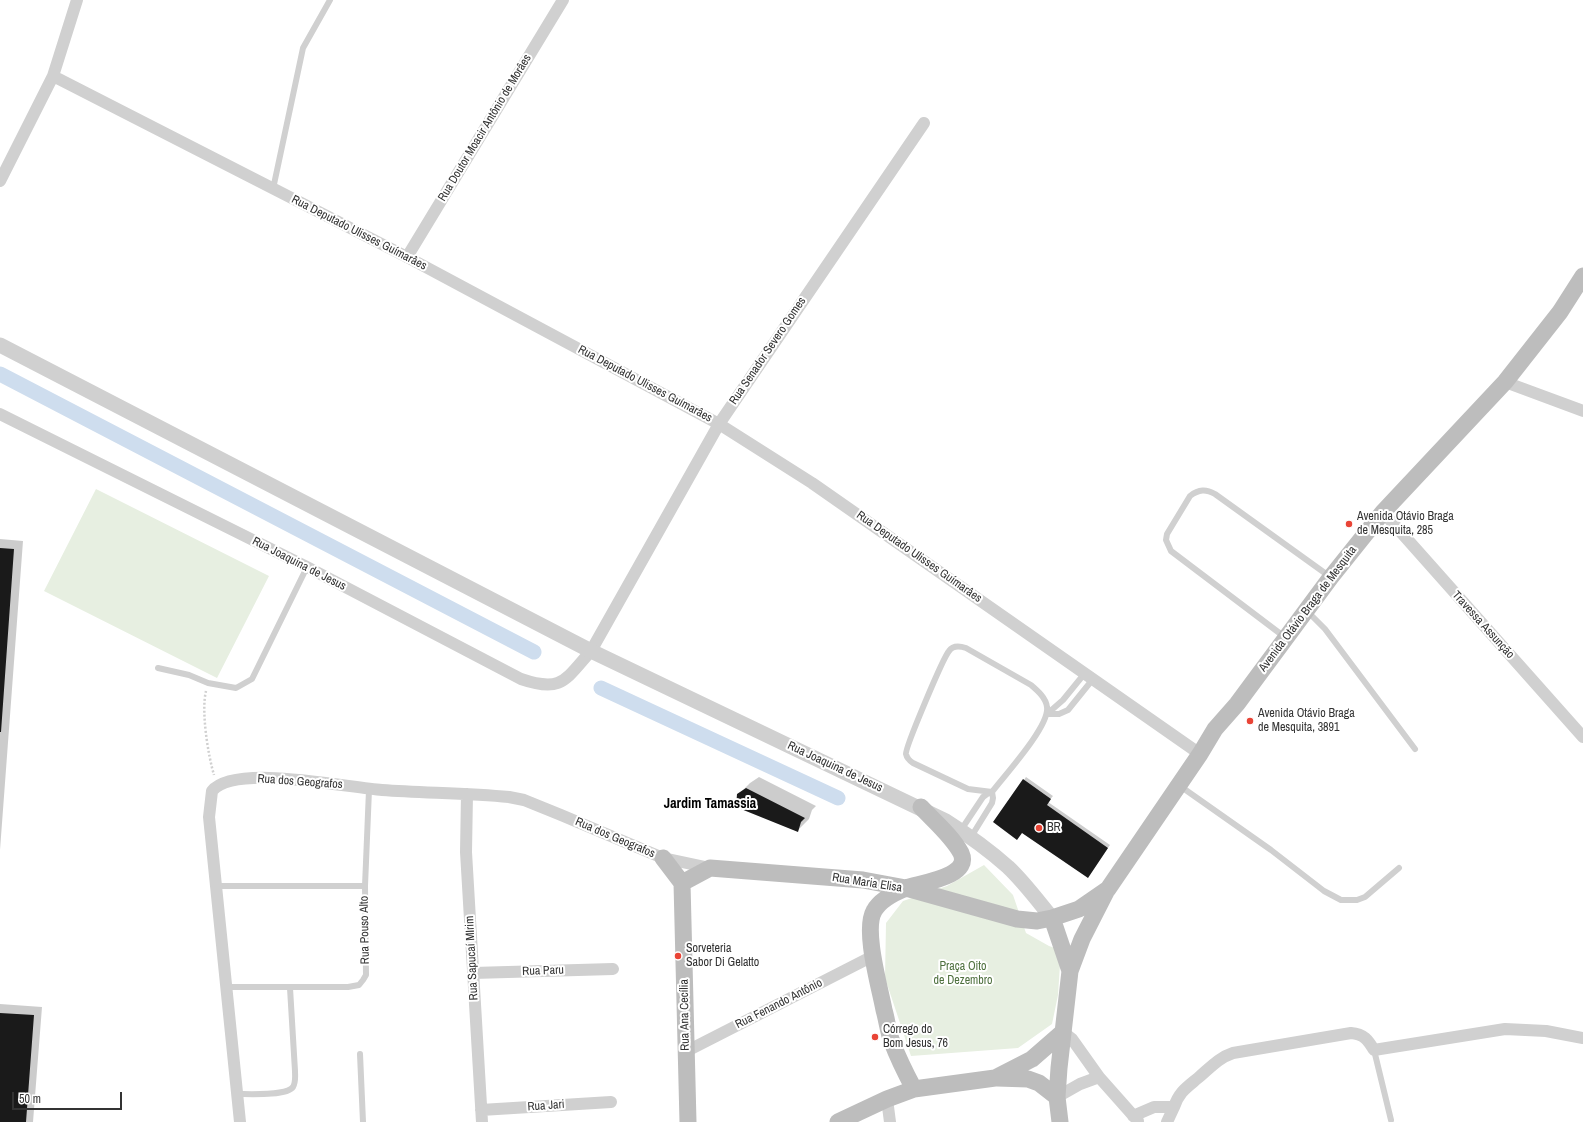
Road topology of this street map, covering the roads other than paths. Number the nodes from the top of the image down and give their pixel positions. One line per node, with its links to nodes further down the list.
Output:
1 (77, 0): 4 (street)
2 (330, 0): 7 (lane)
3 (563, 0): 8 (street, Rua Doutor Moacir Antônio de Morâes)
4 (52, 76): 6 (street); 7 (street, Rua Deputado Ulisses Guímarâes)
5 (924, 123): 14 (street, Rua Senador Severo Gomes)
6 (0, 181)
7 (273, 189): 8 (street, Rua Deputado Ulisses Guímarâes)
8 (407, 257): 14 (street, Rua Deputado Ulisses Guímarâes)
9 (1583, 277): 11 (main road, Avenida Otávio Braga de Mesquita)
10 (0, 345): 20 (street, Rua Joaquina de Jesus)
11 (1505, 382): 12 (street); 15 (main road, Avenida Otávio Braga de Mesquita)
12 (1583, 411)
13 (0, 414): 16 (street, Rua Joaquina de Jesus)
14 (719, 424): 20 (street, Rua Senador Severo Gomes); 22 (street, Rua Deputado Ulisses Guímarâes)
15 (1383, 512): 17 (main road, Avenida Otávio Braga de Mesquita); 24 (street, Travessa Assunção)
16 (307, 567): 20 (street, Rua Joaquina de Jesus); 21 (lane)
17 (1331, 577): 18 (main road, Avenida Otávio Braga de Mesquita); 19 (lane)
18 (1306, 610): 19 (main road, Avenida Otávio Braga de Mesquita); 25 (lane)
19 (1286, 638): 26 (main road, Avenida Otávio Braga de Mesquita)
20 (591, 651): 31 (street, Rua Joaquina de Jesus)
21 (158, 668)
22 (1089, 676): 23 (lane); 23 (lane); 26 (street, Rua Deputado Ulisses Guímarâes)
23 (1047, 714): 29 (lane); 29 (lane)
24 (1583, 737)
25 (1415, 749)
26 (1200, 754): 27 (main road, Avenida Otávio Braga de Mesquita)
27 (1179, 785): 35 (lane); 40 (main road, Avenida Otávio Braga de Mesquita)
28 (369, 790): 30 (street, Rua dos Geografos); 37 (street, Rua dos Geografos); 38 (lane, Rua Pouso Alto)
29 (992, 792): 32 (lane); 32 (lane)
30 (467, 794): 33 (street, Rua dos Geografos); 45 (street, Rua Sapucaí MIrim)
31 (921, 808): 32 (street, Rua Joaquina de Jesus); 39 (main road)
32 (966, 834): 41 (street, Rua Joaquina de Jesus)
33 (663, 858): 34 (street, Rua dos Geografos); 36 (main road)
34 (710, 868): 36 (main road); 39 (main road, Rua Maria Elisa)
35 (1399, 868)
36 (682, 883): 51 (main road, Rua Ana Cecília)
37 (217, 886): 38 (lane); 46 (street)
38 (365, 886): 47 (lane, Rua Pouso Alto)
39 (906, 888): 41 (main road, Rua Maria Elisa); 42 (main road)
40 (1108, 888): 41 (main road, Avenida Otávio Braga de Mesquita); 44 (main road)
41 (1052, 918): 44 (main road)
42 (873, 956): 51 (street, Rua Fenando Antônio); 55 (main road)
43 (613, 969): 45 (street, Rua Paru)
44 (1070, 971): 48 (main road)
45 (473, 973): 61 (street, Rua Sapucaí MIrim)
46 (228, 987): 47 (lane, Rua Pouso Alto); 56 (street)
47 (290, 988): 56 (lane)
48 (1063, 1032): 53 (street); 54 (main road); 57 (main road)
49 (1583, 1038): 50 (street)
50 (1374, 1050): 60 (street); 63 (lane)
51 (685, 1052): 66 (main road, Rua Ana Cecília)
52 (360, 1054): 65 (lane)
53 (1099, 1077): 57 (street); 62 (street)
54 (995, 1078): 55 (main road); 57 (main road)
55 (914, 1089): 58 (main road)
56 (238, 1094): 64 (street)
57 (1057, 1097): 69 (main road)
58 (887, 1099): 67 (main road); 68 (street)
59 (610, 1102): 61 (street, Rua Jari)
60 (1174, 1107): 62 (street); 70 (street)
61 (481, 1116)
62 (1136, 1119)
63 (1391, 1120)
64 (240, 1122)
65 (363, 1122)
66 (688, 1122)
67 (838, 1122)
68 (890, 1122)
69 (1060, 1122)
70 (1167, 1122)

